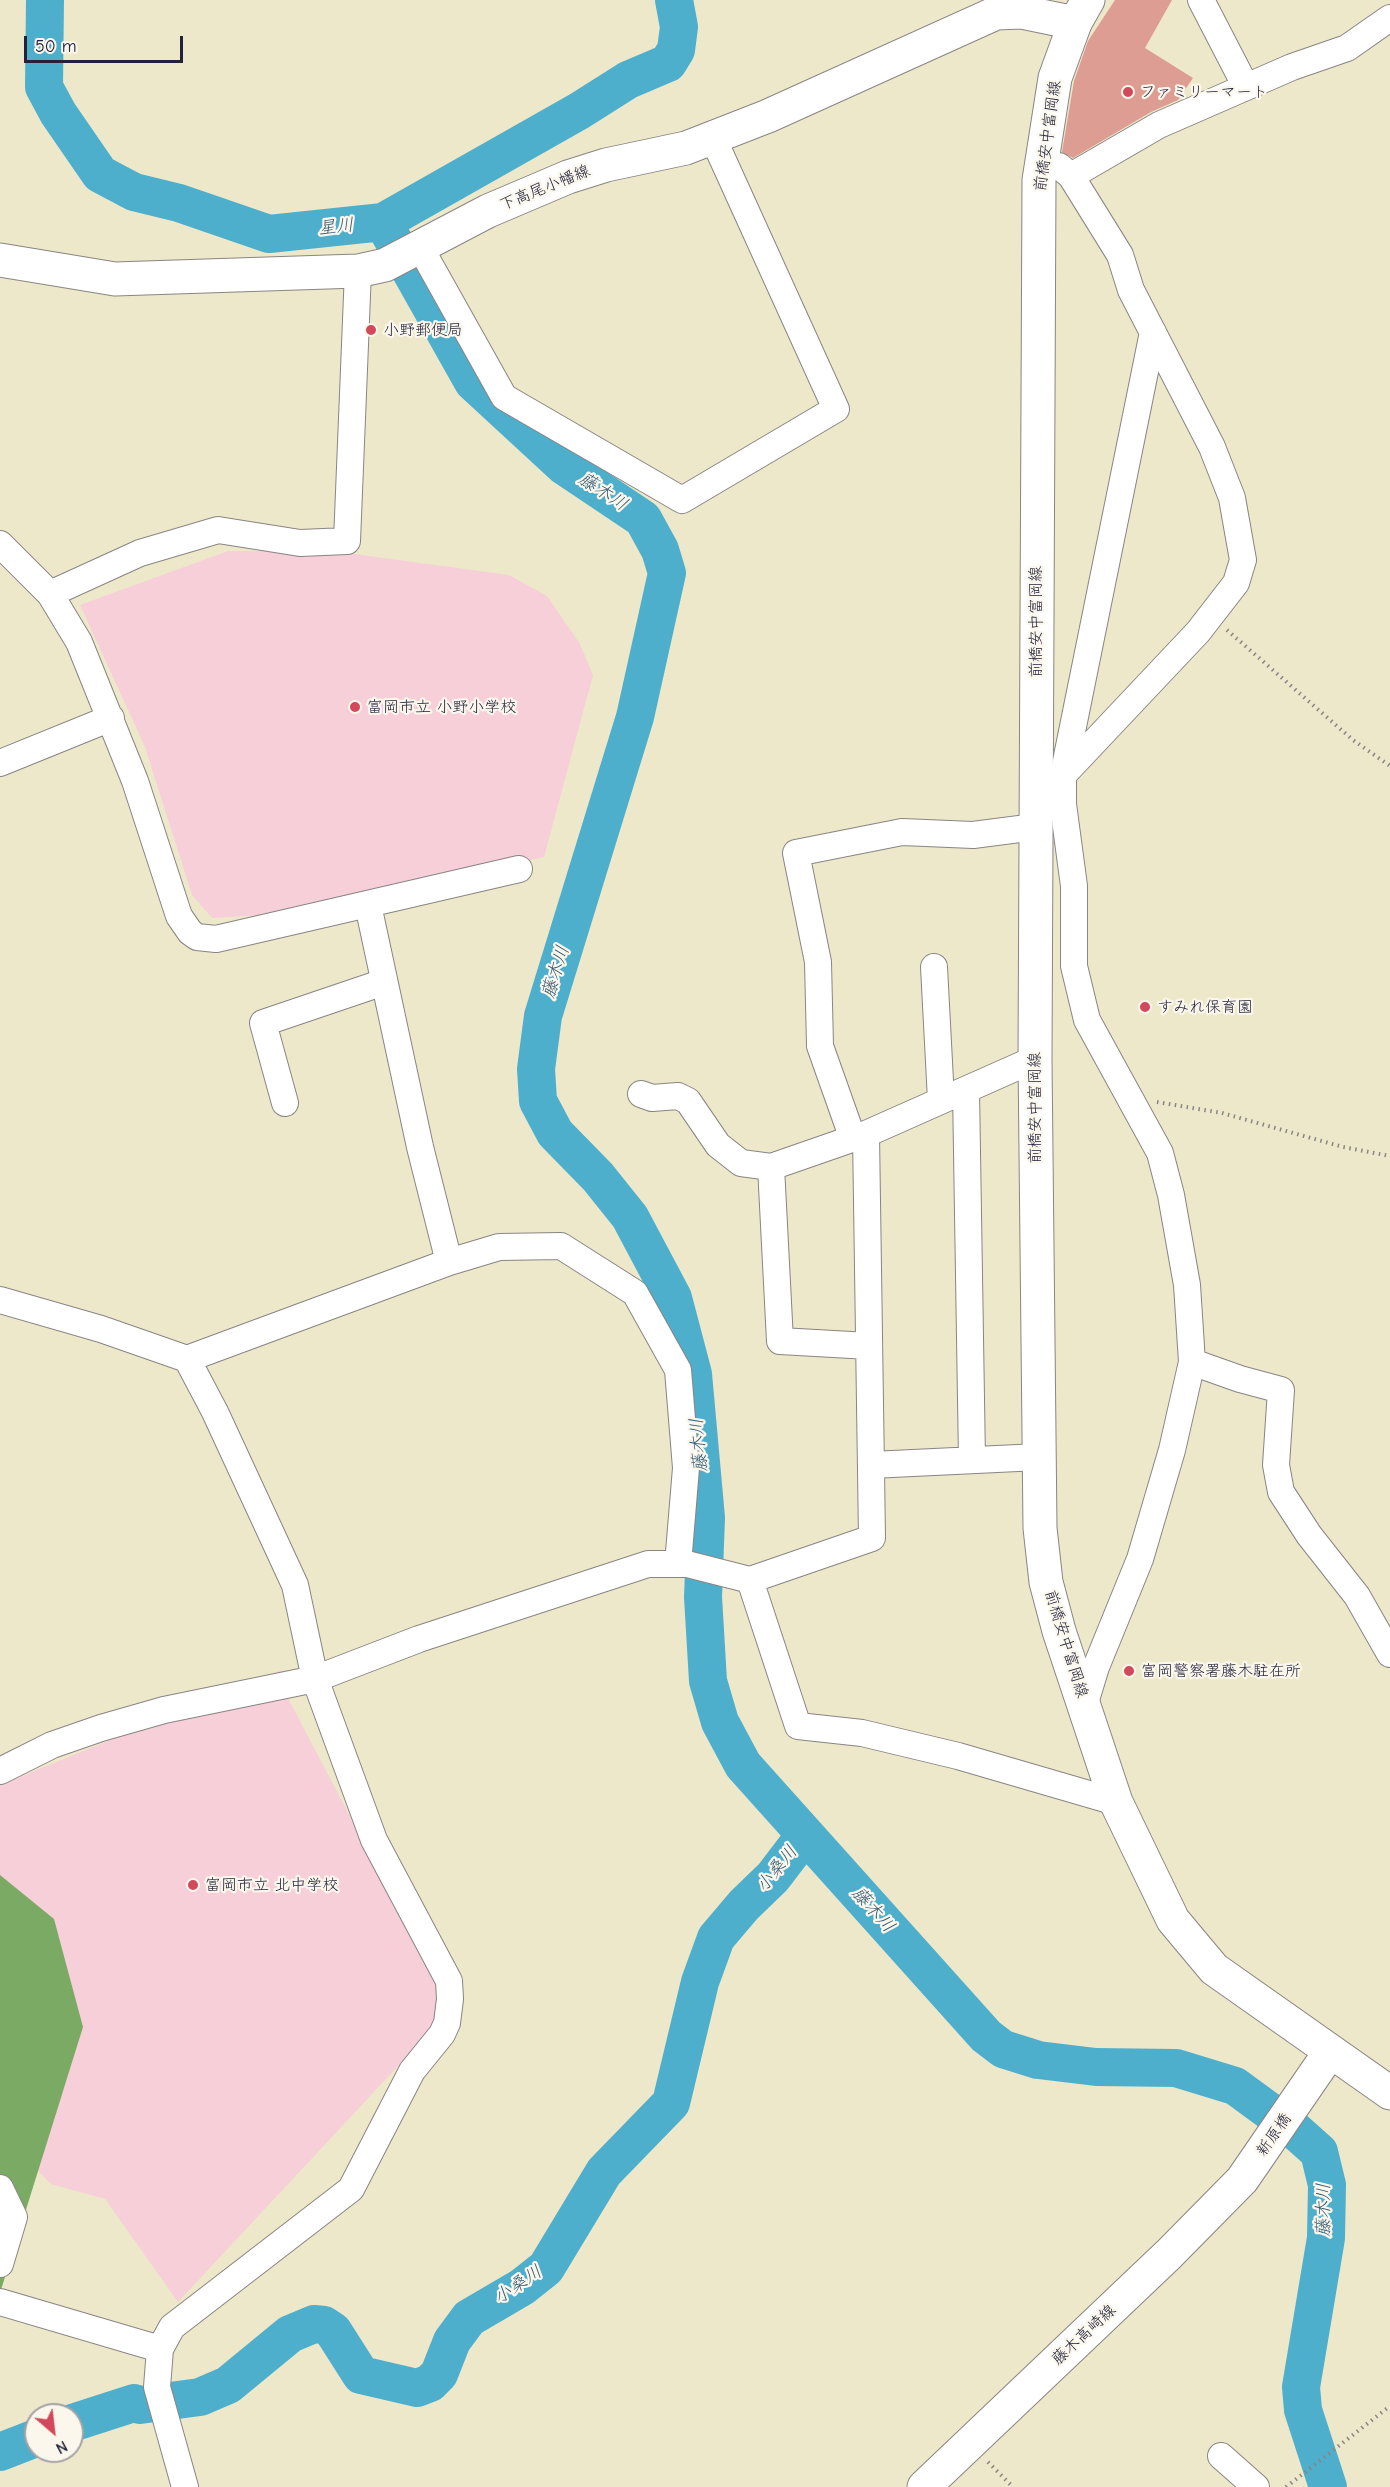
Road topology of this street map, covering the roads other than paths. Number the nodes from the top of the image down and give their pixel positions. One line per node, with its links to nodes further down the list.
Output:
1 (1201, 0): 4 (street)
2 (1082, 12): 5 (main road, 下高尾小幡線); 6 (main road, 前橋安中富岡線)
3 (1390, 18): 4 (street)
4 (1246, 87): 7 (street)
5 (712, 138): 8 (main road, 下高尾小幡線); 8 (street)
6 (1042, 153): 7 (street); 15 (main road, 前橋安中富岡線)
7 (1071, 176): 10 (street)
8 (394, 259): 9 (main road, 下高尾小幡線); 12 (street)
9 (0, 260)
10 (1153, 332): 15 (street); 15 (street)
11 (0, 544): 12 (street)
12 (50, 594): 13 (street)
13 (111, 718): 14 (street); 18 (street)
14 (0, 763)
15 (1049, 776): 16 (main road, 前橋安中富岡線); 32 (street)
16 (1035, 827): 21 (main road, 前橋安中富岡線); 26 (street)
17 (519, 869): 18 (street)
18 (368, 905): 20 (street)
19 (934, 967): 24 (street)
20 (384, 982): 25 (street); 28 (street)
21 (1035, 1059): 22 (street); 33 (main road, 前橋安中富岡線)
22 (966, 1090): 24 (street); 34 (street)
23 (640, 1094): 27 (street)
24 (942, 1100): 26 (street)
25 (285, 1103)
26 (860, 1136): 27 (street); 30 (street)
27 (771, 1167): 30 (street)
28 (449, 1262): 31 (street); 36 (street)
29 (0, 1300): 31 (street)
30 (869, 1346): 35 (street)
31 (187, 1359): 39 (street)
32 (1192, 1362): 38 (street); 40 (street)
33 (1039, 1457): 34 (street); 40 (main road, 前橋安中富岡線)
34 (972, 1460): 35 (street)
35 (871, 1465): 37 (street)
36 (683, 1564): 37 (street); 39 (street)
37 (750, 1580): 42 (street)
38 (1390, 1654)
39 (315, 1679): 41 (street); 49 (street)
40 (1085, 1703): 42 (main road, 前橋安中富岡線)
41 (0, 1771)
42 (1116, 1802): 43 (main road, 前橋安中富岡線)
43 (1330, 2052): 44 (main road, 前橋安中富岡線); 45 (main road, 新原橋)
44 (1390, 2093)
45 (1242, 2180): 52 (main road, 藤木高崎線)
46 (0, 2188): 47 (street)
47 (0, 2264)
48 (0, 2302): 49 (street)
49 (160, 2349): 51 (street)
50 (1221, 2456): 53 (street)
51 (185, 2487)
52 (924, 2487)
53 (1256, 2487)

